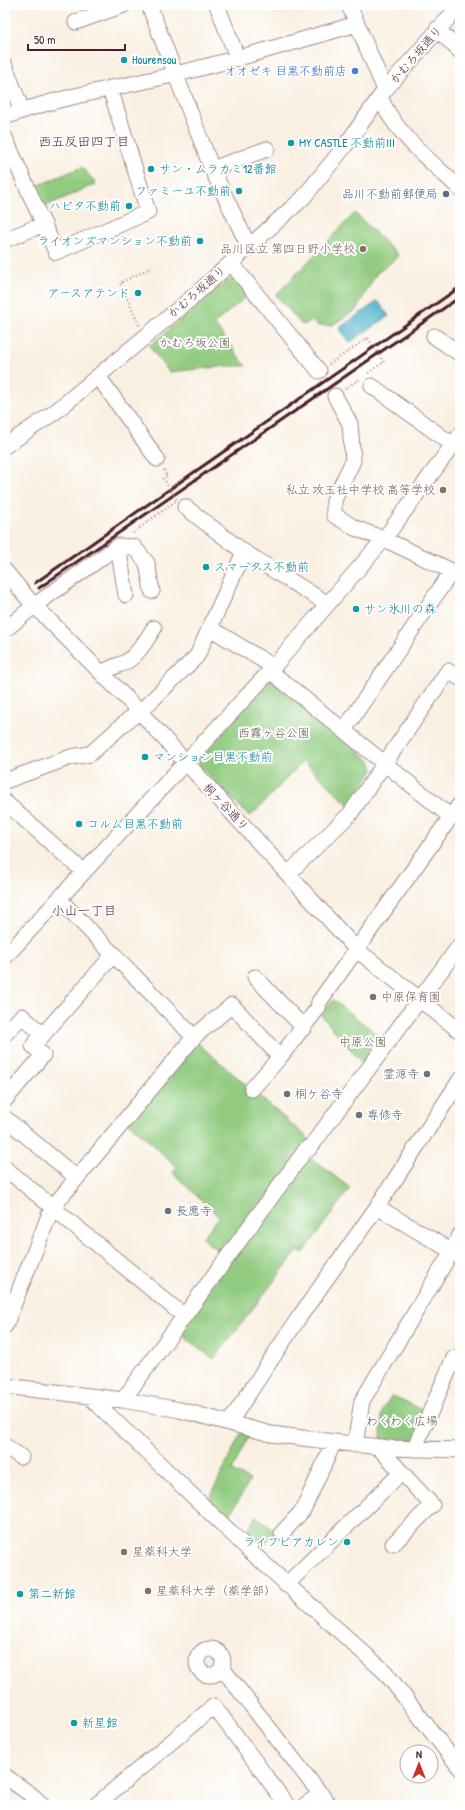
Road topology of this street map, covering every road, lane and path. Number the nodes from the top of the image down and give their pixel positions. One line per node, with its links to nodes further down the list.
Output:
1 (124, 5): 6 (street)
2 (149, 5): 12 (street)
3 (217, 5): 10 (street)
4 (349, 5): 7 (street)
5 (460, 5): 8 (street, かむろ坂通り)
6 (76, 22)
7 (357, 24): 10 (street); 14 (street)
8 (438, 29): 9 (street); 14 (street, かむろ坂通り)
9 (460, 51)
10 (237, 57): 12 (street)
11 (5, 66): 15 (street)
12 (177, 74): 13 (street); 19 (street)
13 (110, 88): 15 (street); 21 (street)
14 (383, 94): 20 (street); 23 (street, かむろ坂通り)
15 (22, 111): 16 (street)
16 (5, 117)
17 (5, 138): 21 (street)
18 (267, 149): 19 (street)
19 (212, 169): 23 (street)
20 (460, 189)
21 (44, 224): 22 (street)
22 (5, 240)
23 (249, 247): 24 (street, かむろ坂通り)
24 (231, 263): 27 (street, かむろ坂通り); 30 (street)
25 (154, 266): 27 (path)
26 (434, 336): 28 (street)
27 (145, 337): 31 (street, かむろ坂通り)
28 (460, 354)
29 (384, 362): 30 (path, bridge)
30 (319, 371)
31 (98, 376): 35 (street, かむろ坂通り); 36 (street)
32 (372, 386): 34 (street)
33 (335, 396): 40 (street)
34 (456, 440): 40 (street)
35 (5, 446)
36 (157, 459)
37 (168, 476): 39 (path, bridge)
38 (186, 507): 42 (street)
39 (133, 533)
40 (384, 539): 44 (street); 47 (street)
41 (118, 546): 45 (street); 46 (street); 48 (street)
42 (244, 552): 47 (street); 50 (street)
43 (5, 570): 48 (street, 桐ヶ谷通り)
44 (456, 573): 56 (street)
45 (152, 591)
46 (126, 595)
47 (328, 604): 52 (street)
48 (35, 605): 51 (street); 53 (street, 桐ヶ谷通り)
49 (154, 628): 53 (street)
50 (210, 628): 52 (street); 55 (street)
51 (5, 630)
52 (272, 669): 56 (street); 58 (street)
53 (103, 673): 55 (street, 桐ヶ谷通り)
54 (460, 678): 57 (street)
55 (140, 712): 58 (street, 桐ヶ谷通り); 59 (street)
56 (344, 730): 57 (street)
57 (384, 762): 62 (street); 64 (street)
58 (185, 763): 63 (street); 64 (street, 桐ヶ谷通り)
59 (5, 781)
60 (5, 802): 63 (street)
61 (460, 804): 62 (street)
62 (451, 817): 67 (street)
63 (84, 872): 65 (street)
64 (288, 874): 67 (street, 桐ヶ谷通り)
65 (59, 900): 68 (street); 69 (street)
66 (460, 945): 71 (street)
67 (358, 950): 71 (street, 桐ヶ谷通り); 72 (street)
68 (114, 954): 75 (street); 76 (street)
69 (5, 957)
70 (254, 977): 72 (street)
71 (420, 999): 73 (street, 桐ヶ谷通り); 88 (street)
72 (304, 1028): 77 (street)
73 (460, 1031)
74 (5, 1034): 75 (street)
75 (43, 1035): 80 (street)
76 (194, 1037): 77 (street); 83 (street)
77 (280, 1057): 79 (street)
78 (460, 1080): 84 (street)
79 (252, 1088)
80 (5, 1100)
81 (5, 1118): 83 (street)
82 (5, 1168): 85 (street)
83 (77, 1178): 85 (street)
84 (377, 1207): 87 (street); 94 (street)
85 (52, 1208): 88 (street); 89 (street)
86 (460, 1235): 87 (street)
87 (456, 1253): 96 (street)
88 (184, 1316): 93 (street)
89 (5, 1326)
90 (454, 1358): 99 (street)
91 (5, 1386): 92 (street)
92 (90, 1397): 93 (street); 105 (street)
93 (123, 1400): 94 (street)
94 (229, 1423): 95 (street)
95 (334, 1442): 96 (street); 103 (street)
96 (355, 1445): 98 (street)
97 (5, 1446): 101 (street)
98 (378, 1447): 99 (street); 102 (street)
99 (414, 1449): 100 (street)
100 (460, 1450)
101 (21, 1457)
102 (401, 1473): 104 (street); 105 (street)
103 (282, 1533)
104 (392, 1544)
105 (286, 1585): 107 (street)
106 (222, 1668): 109 (street)
107 (460, 1768)
108 (5, 1776): 110 (street)
109 (325, 1799): 113 (street)
110 (42, 1805)
111 (96, 1805): 112 (street)
112 (287, 1805)
113 (305, 1805)

